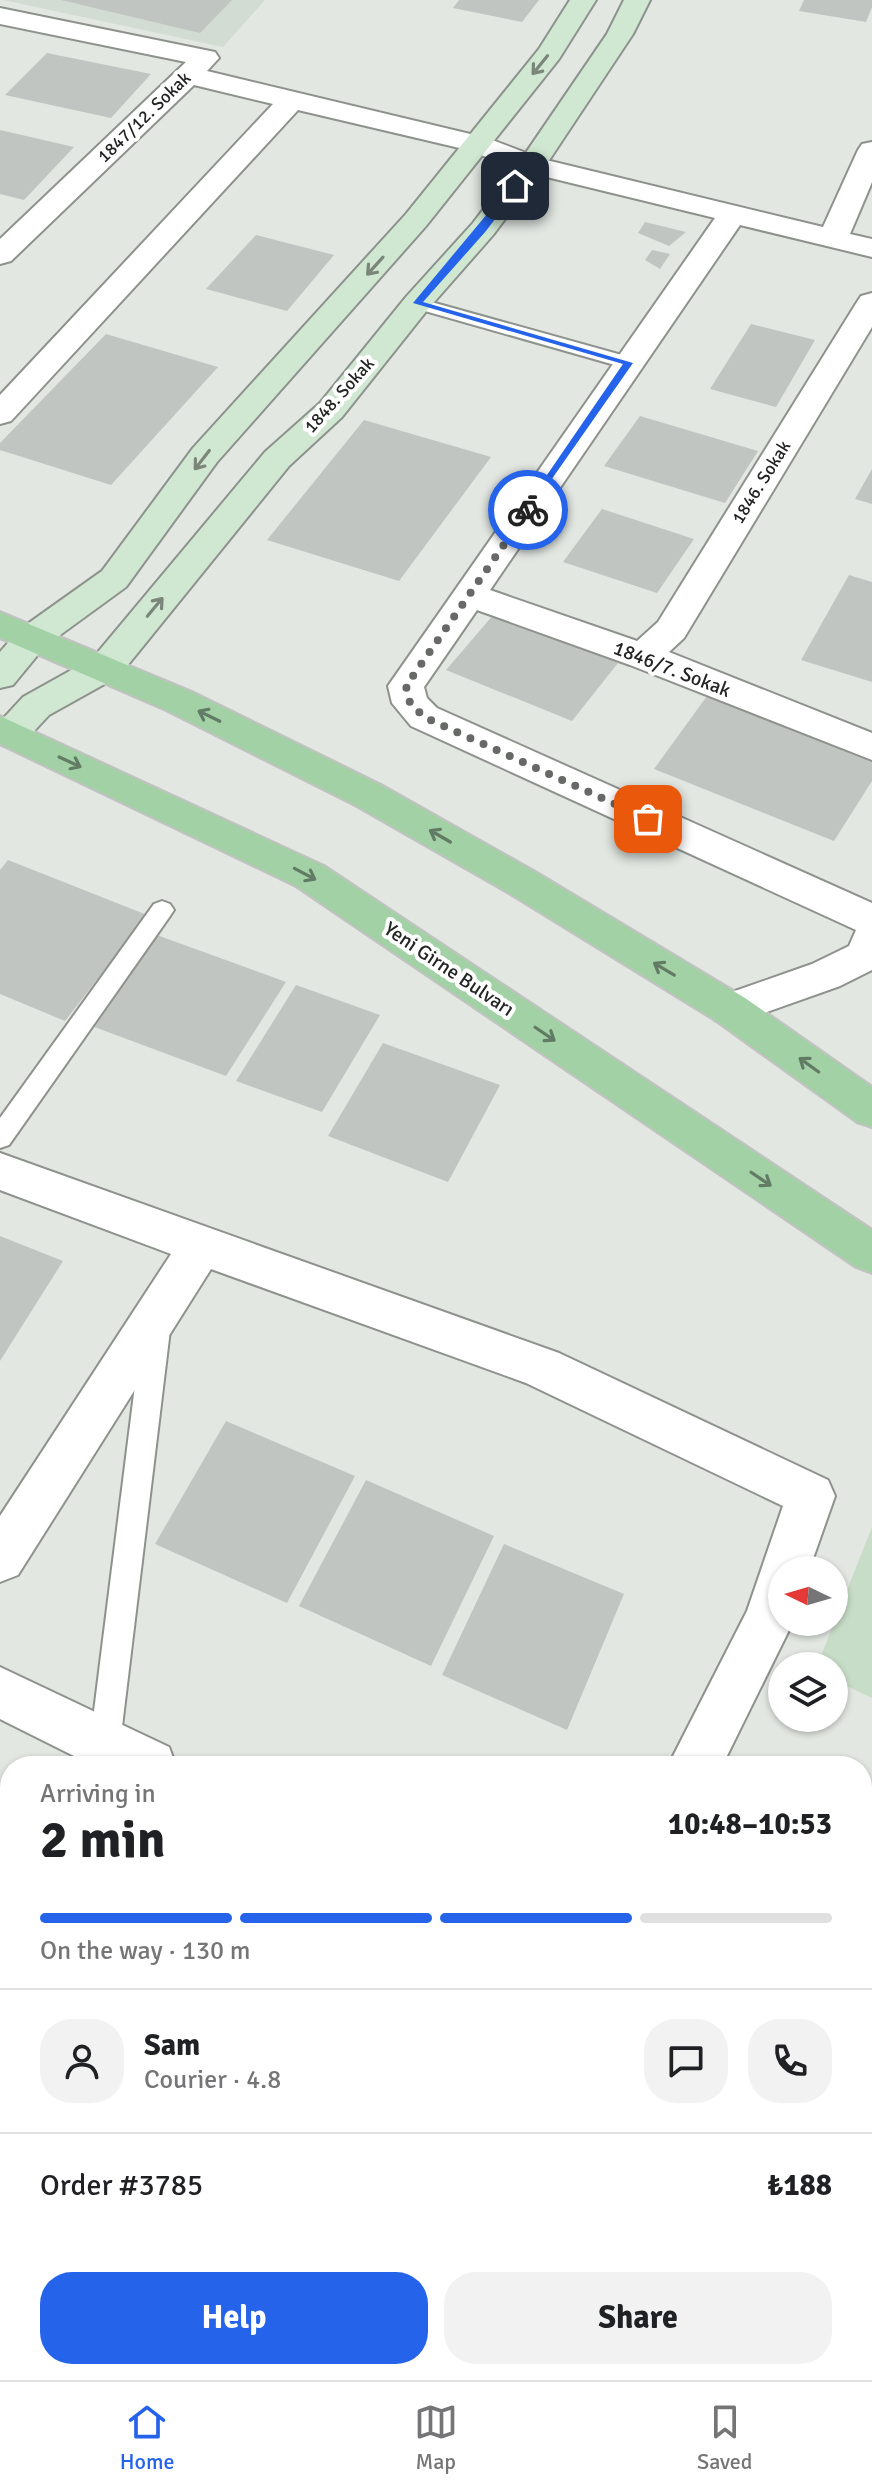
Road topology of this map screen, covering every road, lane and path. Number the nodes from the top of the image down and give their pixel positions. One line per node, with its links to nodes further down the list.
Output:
1 (583, 0): 6 (main road, one-way to 6)
2 (637, 0): 8 (main road, 1848. Sokak)
3 (0, 16): 4 (street, 1847/12. Sokak)
4 (188, 75): 5 (street); 12 (street, 1847/12. Sokak)
5 (292, 100): 6 (street); 16 (street)
6 (477, 144): 8 (street); 18 (main road, one-way to 18)
7 (872, 150): 10 (street)
8 (532, 165): 9 (street); 14 (main road, 1848. Sokak)
9 (733, 214): 10 (street); 15 (street)
10 (833, 238): 11 (street)
11 (872, 248)
12 (0, 255)
13 (872, 302): 19 (street, 1846. Sokak)
14 (417, 303): 15 (lane); 20 (main road, 1848. Sokak, one-way to 14)
15 (629, 363): 17 (street)
16 (0, 414)
17 (469, 595): 19 (street, 1846/7. Sokak); 25 (street)
18 (16, 631): 20 (main road); 21 (main road)
19 (643, 656): 23 (street, 1846/7. Sokak)
20 (106, 667): 22 (main road, 1848. Sokak); 27 (main road, one-way to 20)
21 (0, 676)
22 (3, 738): 32 (main road, Yeni Girne Bulvarı, one-way to 32)
23 (872, 747)
24 (162, 910): 29 (lane)
25 (872, 920)
26 (872, 937): 27 (street)
27 (730, 1009): 28 (main road, one-way to 27)
28 (872, 1110)
29 (0, 1138)
30 (0, 1171): 31 (street)
31 (201, 1246): 33 (street); 34 (street)
32 (872, 1254)
33 (158, 1313): 35 (street); 38 (lane)
34 (789, 1556)
35 (0, 1559)
36 (768, 1621): 40 (street)
37 (0, 1692): 38 (street)
38 (105, 1743): 39 (street)
39 (130, 1756)
40 (699, 1756)

